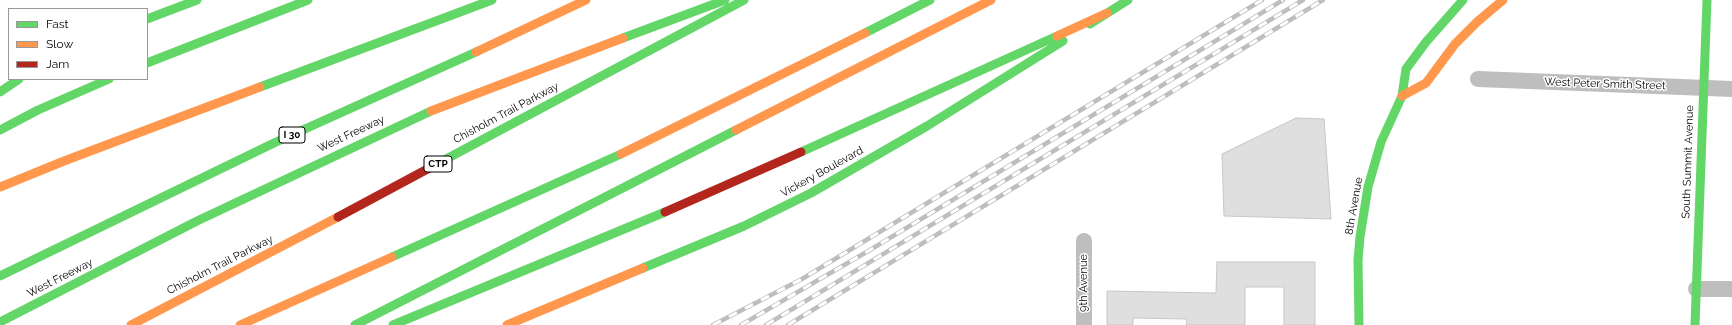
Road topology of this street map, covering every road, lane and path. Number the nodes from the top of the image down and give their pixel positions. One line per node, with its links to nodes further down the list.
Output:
1 (197, 0): 14 (main road)
2 (308, 0): 15 (main road)
3 (492, 0): 24 (main road)
4 (586, 0): 26 (main road, West Freeway / I 30)
5 (726, 0): 29 (main road, West Freeway)
6 (744, 0): 30 (main road, Chisholm Trail Parkway / CTP)
7 (930, 0): 31 (main road)
8 (991, 0): 32 (main road)
9 (1128, 0): 13 (main road, Vickery Boulevard)
10 (1463, 0): 22 (main road, 8th Avenue)
11 (1503, 0): 22 (main road)
12 (1707, 0): 19 (main road, South Summit Avenue)
13 (1107, 13): 33 (main road); 34 (main road, Vickery Boulevard)
14 (148, 20)
15 (148, 63)
16 (1478, 79): 19 (street, West Peter Smith Street)
17 (18, 80): 21 (main road)
18 (107, 80): 23 (main road)
19 (1703, 88): 20 (street, West Peter Smith Street); 28 (main road, South Summit Avenue)
20 (1732, 89)
21 (0, 92)
22 (1402, 96): 36 (main road, 8th Avenue)
23 (0, 130)
24 (0, 187)
25 (1084, 241): 35 (street, 9th Avenue)
26 (0, 276)
27 (1732, 289): 28 (street)
28 (1696, 290): 37 (main road, South Summit Avenue)
29 (0, 322)
30 (131, 325)
31 (240, 325)
32 (355, 325)
33 (393, 325)
34 (507, 325)
35 (1084, 325)
36 (1359, 325)
37 (1695, 325)

